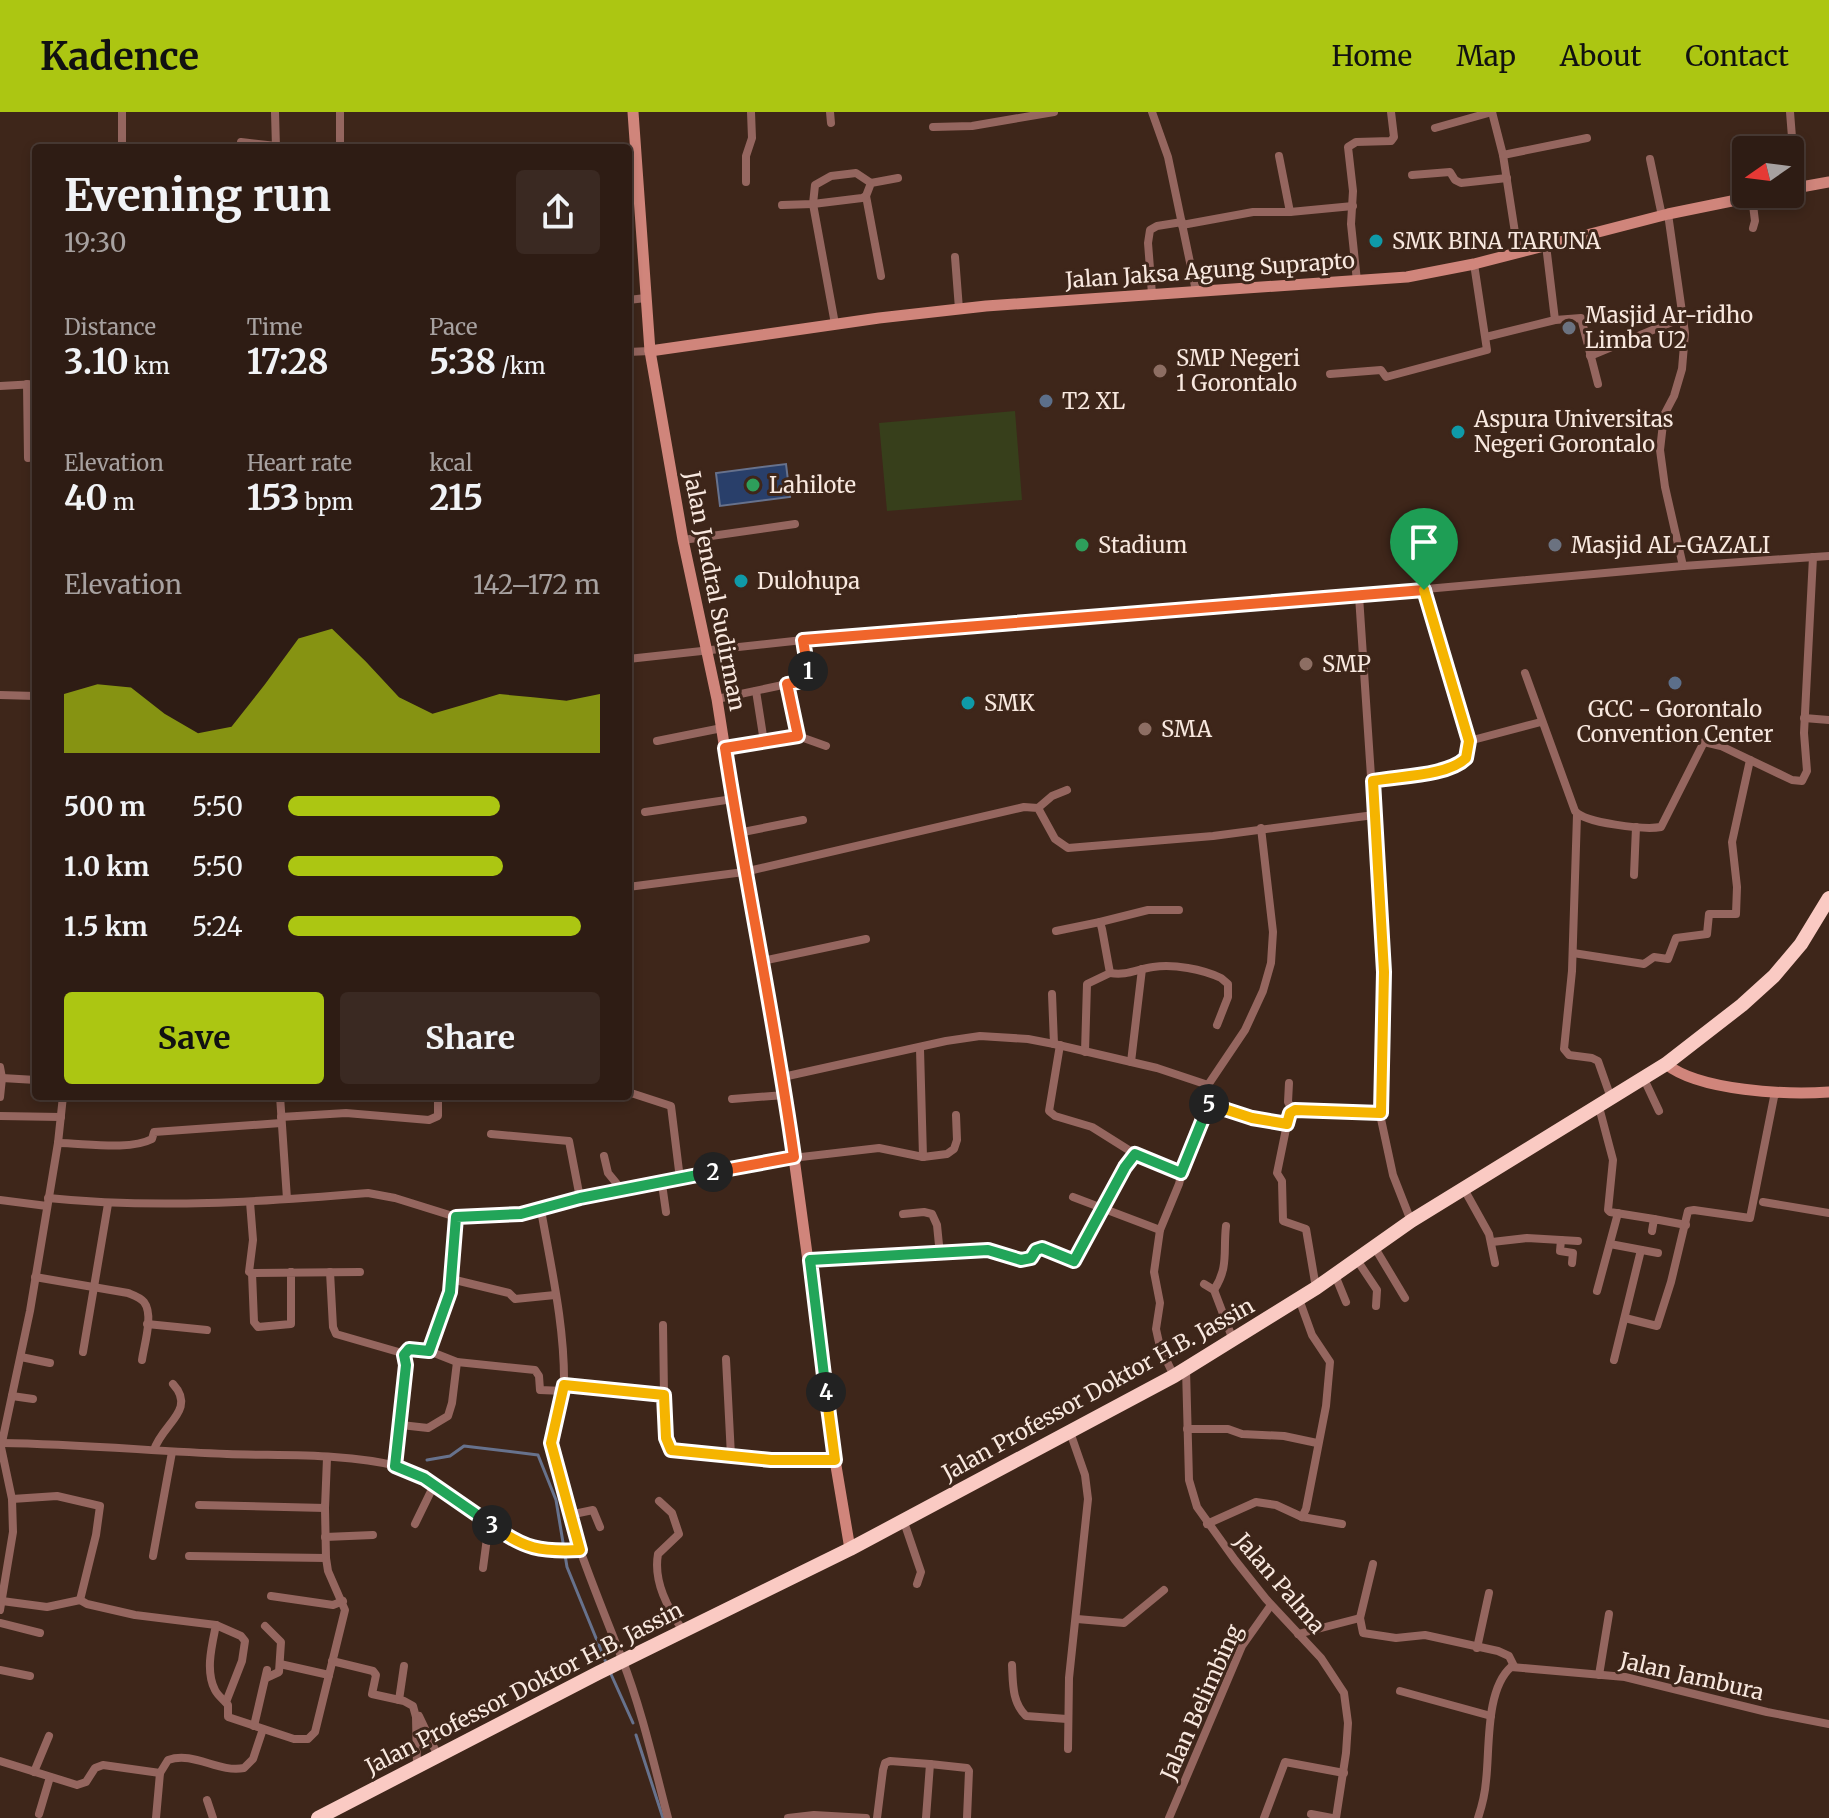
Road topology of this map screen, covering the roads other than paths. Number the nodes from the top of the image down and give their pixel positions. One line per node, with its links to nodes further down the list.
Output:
1 (122, 112): 19 (street)
2 (275, 112): 21 (street)
3 (340, 112): 22 (street)
4 (633, 112): 33 (street, Jalan Jendral Sudirman)
5 (751, 112): 29 (street)
6 (830, 112): 13 (street)
7 (1054, 112): 12 (street)
8 (1152, 112): 42 (street)
9 (1391, 112): 38 (street)
10 (1492, 112): 15 (street); 23 (street)
11 (1790, 112): 16 (street)
12 (1017, 115): 14 (street)
13 (831, 123)
14 (933, 127)
15 (1435, 128)
16 (1791, 136)
17 (1587, 138): 23 (street)
18 (241, 142): 20 (street)
19 (122, 144)
20 (255, 144)
21 (276, 144)
22 (340, 144)
23 (1503, 155): 28 (street)
24 (1279, 156): 40 (street)
25 (1650, 159): 41 (street)
26 (1412, 175): 28 (street)
27 (898, 178): 31 (street)
28 (1507, 178): 45 (street)
29 (746, 182)
30 (1829, 182): 32 (street)
31 (871, 183): 34 (street); 36 (street)
32 (1804, 187)
33 (634, 196): 52 (street, Jalan Jendral Sudirman)
34 (866, 196): 36 (street); 48 (street)
35 (1732, 201): 41 (street, Jalan Jaksa Agung Suprapto)
36 (813, 204): 37 (street); 57 (street)
37 (782, 205)
38 (1353, 206): 40 (street); 49 (street)
39 (1753, 208): 43 (street)
40 (1290, 212): 42 (street)
41 (1665, 215): 44 (street, Jalan Jaksa Agung Suprapto); 55 (street)
42 (1182, 223): 50 (street); 51 (street)
43 (1753, 228)
44 (1546, 245): 45 (street, Jalan Jaksa Agung Suprapto); 56 (street)
45 (1518, 252): 47 (street, Jalan Jaksa Agung Suprapto)
46 (955, 257): 54 (street)
47 (1474, 264): 49 (street, Jalan Jaksa Agung Suprapto); 58 (street)
48 (881, 276)
49 (1357, 281): 50 (street, Jalan Jaksa Agung Suprapto)
50 (1196, 291): 51 (street, Jalan Jaksa Agung Suprapto)
51 (1152, 294): 54 (street, Jalan Jaksa Agung Suprapto)
52 (646, 298): 53 (street); 59 (street, Jalan Jendral Sudirman)
53 (632, 300)
54 (959, 309): 57 (street, Jalan Jaksa Agung Suprapto)
55 (1684, 317): 61 (street); 71 (street)
56 (1555, 320): 58 (street); 61 (street)
57 (835, 324): 59 (street, Jalan Jaksa Agung Suprapto)
58 (1486, 337): 62 (street)
59 (650, 351): 60 (street); 68 (street, Jalan Jendral Sudirman)
60 (632, 352)
61 (1590, 356): 64 (street)
62 (1330, 374)
63 (31, 384): 65 (street); 66 (street)
64 (1598, 384)
65 (0, 386)
66 (28, 458)
67 (795, 524): 68 (street)
68 (683, 540): 75 (street, Jalan Jendral Sudirman)
69 (1829, 556): 70 (street)
70 (1813, 557): 71 (street); 83 (street)
71 (1683, 566): 72 (street)
72 (1424, 590): 73 (street); 89 (street)
73 (1359, 596): 74 (street); 94 (street)
74 (803, 640): 75 (street); 78 (street)
75 (705, 651): 76 (street); 82 (street, Jalan Jendral Sudirman)
76 (632, 659)
77 (1525, 673): 85 (street)
78 (787, 684): 79 (street); 87 (street)
79 (756, 691): 82 (street); 90 (street)
80 (0, 695): 81 (street)
81 (32, 696)
82 (717, 699): 86 (street, Jalan Jendral Sudirman)
83 (1804, 718): 84 (street); 93 (street)
84 (1829, 720)
85 (1541, 722): 89 (street); 100 (street)
86 (722, 728): 88 (street); 92 (street, Jalan Jendral Sudirman)
87 (798, 736): 90 (street); 91 (street)
88 (657, 741)
89 (1469, 741): 94 (street)
90 (764, 742): 92 (street)
91 (826, 746)
92 (725, 748): 96 (street, Jalan Jendral Sudirman)
93 (1750, 760): 102 (street); 113 (street)
94 (1373, 781): 99 (street)
95 (1067, 790): 97 (street)
96 (733, 799): 98 (street); 104 (street, Jalan Jendral Sudirman)
97 (1038, 808): 103 (street); 105 (street)
98 (645, 812)
99 (1374, 815): 103 (street); 144 (street)
100 (1577, 815): 102 (street); 113 (street)
101 (803, 820): 104 (street)
102 (1636, 827): 106 (street)
103 (1261, 828): 130 (street)
104 (738, 833): 105 (street, Jalan Jendral Sudirman)
105 (744, 872): 107 (street); 114 (street, Jalan Jendral Sudirman)
106 (1634, 875)
107 (632, 886)
108 (1829, 898): 123 (highway, Jalan Professor Doktor H.B. Jassin)
109 (1179, 910): 110 (street)
110 (1100, 922): 111 (street); 116 (street)
111 (1056, 931)
112 (866, 939): 114 (street)
113 (1573, 953): 140 (street)
114 (762, 961): 125 (street, Jalan Jendral Sudirman)
115 (1142, 969): 116 (street); 118 (street); 122 (street)
116 (1110, 973): 121 (street)
117 (1052, 994): 119 (street)
118 (1217, 1025)
119 (1057, 1044): 120 (street); 121 (street); 152 (street)
120 (920, 1049): 125 (street); 155 (street)
121 (1085, 1052): 122 (street)
122 (1131, 1062): 130 (street)
123 (1666, 1064): 127 (highway, Jalan Professor Doktor H.B. Jassin); 131 (street)
124 (0, 1067): 126 (street)
125 (783, 1077): 134 (street, Jalan Jendral Sudirman)
126 (2, 1078): 128 (street); 135 (street)
127 (1644, 1079): 140 (highway, Jalan Professor Doktor H.B. Jassin); 143 (street)
128 (32, 1080)
129 (1289, 1083): 142 (street)
130 (1208, 1085): 141 (street)
131 (1775, 1092): 132 (street); 178 (street)
132 (1829, 1092)
133 (632, 1093): 157 (street)
134 (785, 1095): 136 (street); 154 (street, Jalan Jendral Sudirman)
135 (0, 1097)
136 (732, 1099)
137 (63, 1100): 147 (street)
138 (280, 1100): 148 (street)
139 (438, 1100): 148 (street)
140 (1605, 1103): 159 (highway, Jalan Professor Doktor H.B. Jassin); 172 (street)
141 (1209, 1104): 149 (street); 156 (street)
142 (1293, 1111): 144 (street); 149 (street)
143 (1659, 1111)
144 (1381, 1113): 177 (street)
145 (956, 1115): 155 (street)
146 (0, 1116): 147 (street)
147 (61, 1117): 151 (street)
148 (281, 1120): 151 (street); 163 (street)
149 (1287, 1124): 203 (street)
150 (491, 1134): 162 (street)
151 (58, 1143): 165 (street)
152 (1135, 1154): 156 (street); 170 (street)
153 (604, 1156): 160 (street)
154 (794, 1157): 155 (street); 157 (street); 190 (street, Jalan Jendral Sudirman)
155 (923, 1157)
156 (1181, 1173): 180 (street)
157 (680, 1179): 158 (street)
158 (662, 1184): 160 (street); 171 (street)
159 (1464, 1189): 177 (highway, Jalan Professor Doktor H.B. Jassin); 184 (street)
160 (622, 1190): 162 (street)
161 (1073, 1197): 170 (street)
162 (580, 1198): 169 (street)
163 (287, 1199): 166 (street); 175 (street)
164 (0, 1200): 165 (street)
165 (48, 1202): 168 (street); 199 (street)
166 (250, 1202): 168 (street); 197 (street)
167 (1763, 1202): 173 (street)
168 (108, 1204): 202 (street)
169 (541, 1210): 175 (street); 206 (street)
170 (1103, 1210): 180 (street); 189 (street)
171 (666, 1212)
172 (1618, 1213): 176 (street); 185 (street)
173 (1829, 1213)
174 (903, 1214): 189 (street)
175 (456, 1217): 200 (street)
176 (1654, 1219): 178 (street); 181 (street)
177 (1411, 1221): 186 (highway, Jalan Professor Doktor H.B. Jassin)
178 (1686, 1225): 211 (street)
179 (1226, 1226): 204 (street)
180 (1160, 1230): 225 (street)
181 (1652, 1231)
182 (1561, 1240): 183 (street); 184 (street); 193 (street)
183 (1578, 1241)
184 (1492, 1242): 192 (street)
185 (1610, 1244): 187 (street); 205 (street)
186 (1375, 1248): 191 (highway, Jalan Professor Doktor H.B. Jassin); 207 (street)
187 (1641, 1250): 188 (street); 211 (street)
188 (1658, 1253)
189 (940, 1255): 190 (street)
190 (810, 1260): 240 (street, Jalan Jendral Sudirman)
191 (1357, 1260): 198 (highway, Jalan Professor Doktor H.B. Jassin); 210 (street)
192 (1495, 1263)
193 (1572, 1263)
194 (291, 1272): 195 (street); 197 (street); 197 (street)
195 (330, 1272): 196 (street); 218 (street)
196 (360, 1272)
197 (252, 1273)
198 (1335, 1275): 203 (highway, Jalan Professor Doktor H.B. Jassin); 209 (street)
199 (35, 1277): 202 (street); 219 (street)
200 (451, 1279): 206 (street); 216 (street)
201 (1204, 1284): 204 (street)
202 (94, 1286): 212 (street); 217 (street)
203 (1316, 1288): 208 (highway, Jalan Professor Doktor H.B. Jassin)
204 (1214, 1290): 215 (street)
205 (1597, 1291)
206 (555, 1295): 227 (street)
207 (1405, 1298)
208 (1299, 1299): 215 (highway, Jalan Professor Doktor H.B. Jassin); 234 (street)
209 (1346, 1302)
210 (1376, 1306)
211 (1625, 1318): 222 (street)
212 (147, 1324): 214 (street); 221 (street)
213 (663, 1325): 228 (street)
214 (207, 1330)
215 (1233, 1340): 225 (highway, Jalan Professor Doktor H.B. Jassin)
216 (429, 1351): 218 (street); 223 (street)
217 (83, 1352)
218 (404, 1355): 231 (street)
219 (21, 1357): 224 (street); 229 (street)
220 (726, 1359): 238 (street)
221 (142, 1360)
222 (1614, 1360)
223 (457, 1362): 227 (street); 231 (street)
224 (50, 1363)
225 (1180, 1372): 232 (street, Jalan Palma); 233 (highway, Jalan Professor Doktor H.B. Jassin)
226 (173, 1384): 236 (street)
227 (564, 1388): 228 (street); 247 (street)
228 (664, 1395): 238 (street)
229 (12, 1396): 230 (street); 235 (street)
230 (33, 1399)
231 (401, 1425): 241 (street)
232 (1187, 1429): 234 (street); 252 (street, Jalan Palma)
233 (1070, 1432): 249 (highway, Jalan Professor Doktor H.B. Jassin); 274 (street)
234 (1317, 1443): 248 (street)
235 (1, 1446): 236 (street); 243 (street)
236 (154, 1450): 237 (street)
237 (172, 1452): 239 (street); 259 (street)
238 (731, 1456): 240 (street)
239 (327, 1458): 241 (street); 246 (street)
240 (835, 1460): 257 (street, Jalan Jendral Sudirman)
241 (395, 1466): 242 (street)
242 (434, 1485): 250 (street); 251 (street)
243 (12, 1499): 268 (street); 271 (street)
244 (659, 1501): 278 (street)
245 (199, 1505): 246 (street)
246 (325, 1508): 256 (street)
247 (569, 1515): 254 (street); 258 (street)
248 (1302, 1517): 252 (street); 253 (street)
249 (904, 1522): 257 (highway, Jalan Professor Doktor H.B. Jassin); 264 (street)
250 (489, 1523): 258 (street); 263 (street)
251 (415, 1524)
252 (1207, 1524): 270 (street, Jalan Palma)
253 (1342, 1524)
254 (600, 1527)
255 (373, 1535): 256 (street)
256 (325, 1537): 261 (street)
257 (850, 1549): 278 (highway, Jalan Professor Doktor H.B. Jassin)
258 (580, 1550): 283 (street)
259 (153, 1556)
260 (189, 1556): 261 (street)
261 (326, 1558): 269 (street)
262 (1373, 1564): 273 (street)
263 (483, 1568)
264 (917, 1584)
265 (1164, 1590): 274 (street)
266 (1489, 1593): 281 (street)
267 (271, 1596): 269 (street)
268 (80, 1600): 271 (street); 276 (street)
269 (343, 1601): 282 (street)
270 (1271, 1605): 280 (street, Jalan Palma); 322 (street, Jalan Belimbing)
271 (1, 1606)
272 (1609, 1614): 290 (street)
273 (1360, 1618): 280 (street); 281 (street)
274 (1077, 1619): 297 (street)
275 (0, 1623): 279 (street)
276 (216, 1625): 294 (street); 294 (street)
277 (265, 1626): 284 (street)
278 (683, 1631): 283 (highway, Jalan Professor Doktor H.B. Jassin)
279 (40, 1633)
280 (1298, 1634): 308 (street, Jalan Palma)
281 (1477, 1648): 287 (street)
282 (332, 1661): 289 (street); 293 (street)
283 (620, 1662): 302 (highway, Jalan Professor Doktor H.B. Jassin); 316 (street)
284 (280, 1664): 289 (street); 299 (street)
285 (1012, 1665): 297 (street)
286 (404, 1666): 293 (street)
287 (1514, 1666): 290 (street, Jalan Jambura); 296 (street)
288 (0, 1670): 291 (street)
289 (329, 1675): 299 (street)
290 (1599, 1675): 298 (street, Jalan Jambura)
291 (30, 1676)
292 (1400, 1691): 296 (street)
293 (399, 1700): 305 (street)
294 (226, 1702): 299 (street)
295 (419, 1715): 302 (street)
296 (1491, 1716): 325 (street)
297 (1067, 1719): 301 (street)
298 (1829, 1724)
299 (259, 1727): 307 (street)
300 (49, 1736): 306 (street)
301 (1068, 1749)
302 (438, 1756): 305 (highway, Jalan Professor Doktor H.B. Jassin)
303 (0, 1761): 306 (street)
304 (930, 1764): 319 (street); 320 (street); 321 (street)
305 (417, 1767): 315 (highway, Jalan Professor Doktor H.B. Jassin)
306 (34, 1772): 309 (street)
307 (160, 1773): 309 (street); 313 (street)
308 (1344, 1773): 323 (street); 324 (street, Jalan Palma)
309 (50, 1777): 311 (street)
310 (207, 1800): 314 (street)
311 (39, 1814)
312 (1311, 1814): 324 (street)
313 (156, 1818)
314 (213, 1818)
315 (318, 1818)
316 (668, 1818)
317 (788, 1818): 318 (street)
318 (866, 1818)
319 (877, 1818)
320 (926, 1818)
321 (967, 1818)
322 (1169, 1818)
323 (1264, 1818)
324 (1334, 1818)
325 (1478, 1818)

